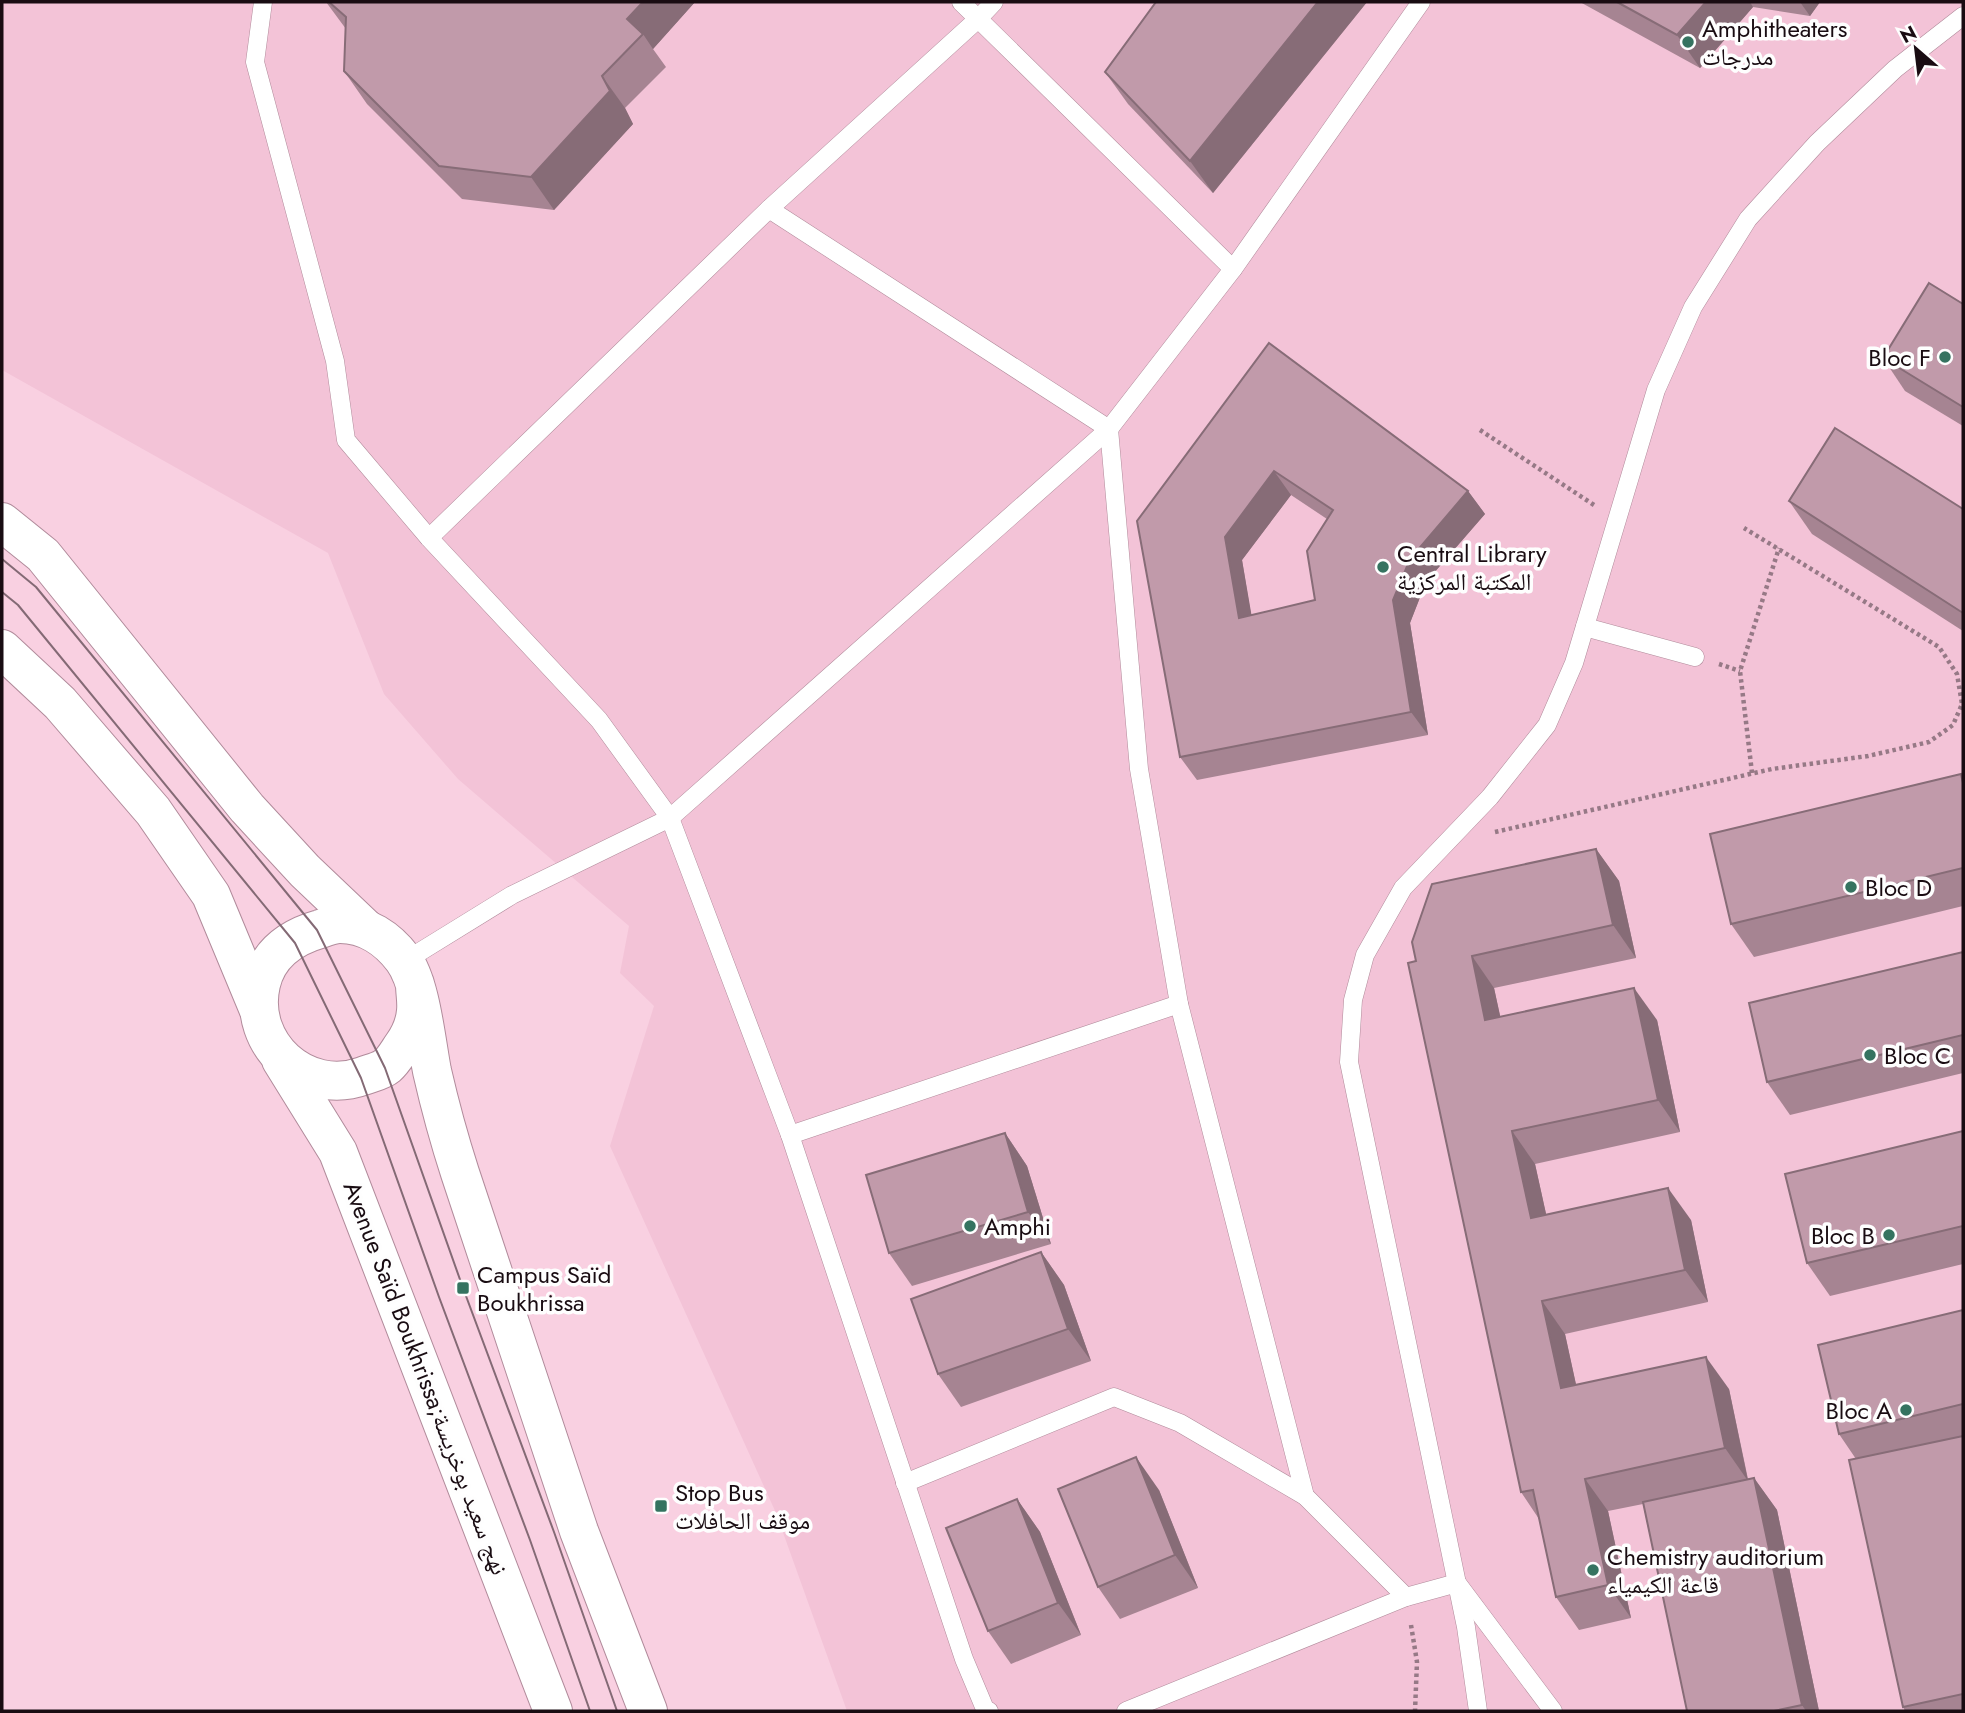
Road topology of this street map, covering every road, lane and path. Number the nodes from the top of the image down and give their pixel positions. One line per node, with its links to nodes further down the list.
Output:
1 (263, 2): 14 (lane)
2 (961, 2): 6 (lane)
3 (994, 2): 6 (lane)
4 (1421, 2): 8 (lane)
5 (1963, 16): 11 (lane)
6 (978, 19): 7 (lane); 8 (lane)
7 (769, 209): 9 (lane); 14 (lane)
8 (1233, 269): 9 (lane)
9 (1109, 429): 21 (lane); 25 (lane)
10 (1480, 430): 11 (path)
11 (1619, 521): 16 (lane)
12 (2, 522): 23 (main road)
13 (1744, 528): 15 (path)
14 (429, 538): 21 (lane)
15 (1779, 548): 19 (path); 20 (path)
16 (1585, 627): 18 (lane); 22 (lane)
17 (2, 649): 26 (main road)
18 (1695, 657)
19 (1962, 704): 20 (path)
20 (1752, 773): 22 (path)
21 (670, 818): 24 (lane); 28 (lane)
22 (1447, 843): 31 (lane)
23 (365, 928): 24 (main road); 26 (main road)
24 (410, 972): 27 (main road); 34 (main road)
25 (1179, 1004): 28 (lane); 30 (lane)
26 (258, 1008): 27 (main road)
27 (278, 1056): 33 (main road, Avenue Saïd Boukhrissa;نهج سعيد بوخريسة)
28 (789, 1135): 29 (lane)
29 (905, 1483): 30 (lane); 35 (lane)
30 (1305, 1496): 32 (lane)
31 (1457, 1583): 32 (lane); 38 (lane); 39 (lane)
32 (1406, 1597): 36 (lane); 37 (path)
33 (553, 1711)
34 (648, 1711)
35 (989, 1711)
36 (1126, 1711)
37 (1415, 1711)
38 (1478, 1711)
39 (1553, 1711)

